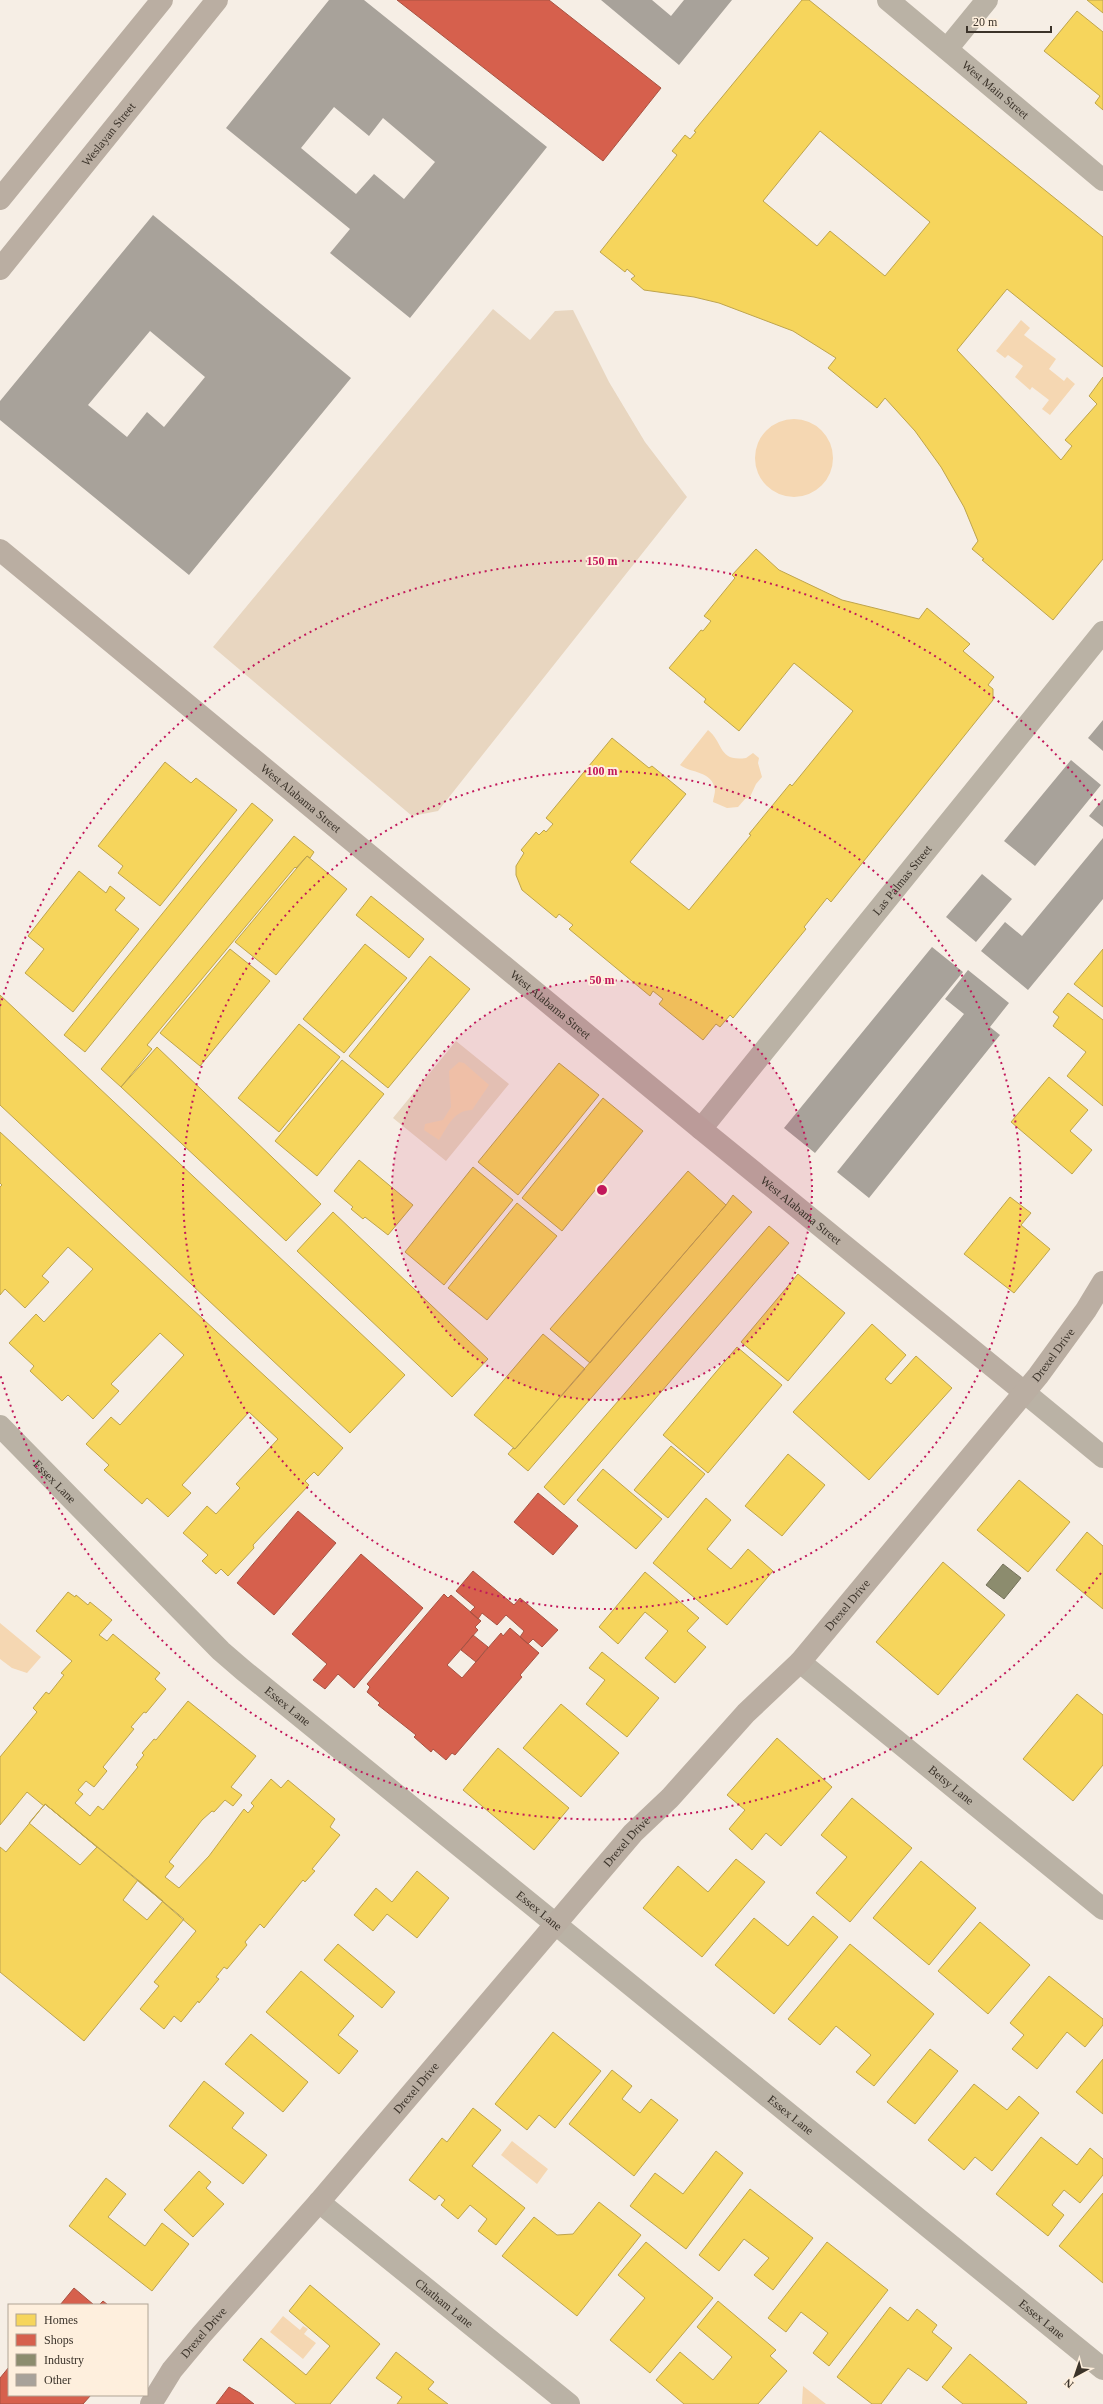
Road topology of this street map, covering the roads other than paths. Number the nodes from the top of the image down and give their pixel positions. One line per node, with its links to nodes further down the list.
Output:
1 (162, 0): 7 (street)
2 (217, 0): 8 (street, Weslayan Street)
3 (888, 0): 5 (street, West Main Street)
4 (987, 0): 5 (street)
5 (947, 49): 6 (street, West Main Street)
6 (1103, 180)
7 (0, 199)
8 (0, 269)
9 (0, 550): 11 (street, West Alabama Street)
10 (1103, 632): 11 (street, Las Palmas Street)
11 (701, 1129): 13 (street, West Alabama Street)
12 (1103, 1282): 13 (street, Drexel Drive)
13 (1024, 1392): 15 (street, West Alabama Street); 16 (street, Drexel Drive)
14 (0, 1426): 18 (street, Essex Lane)
15 (1103, 1456)
16 (800, 1662): 17 (street, Betsy Lane); 18 (street, Drexel Drive)
17 (1103, 1909)
18 (555, 1924): 19 (street, Drexel Drive); 20 (street, Essex Lane)
19 (319, 2202): 21 (street, Drexel Drive); 22 (street, Chatham Lane)
20 (1103, 2369)
21 (151, 2404)
22 (569, 2404)

